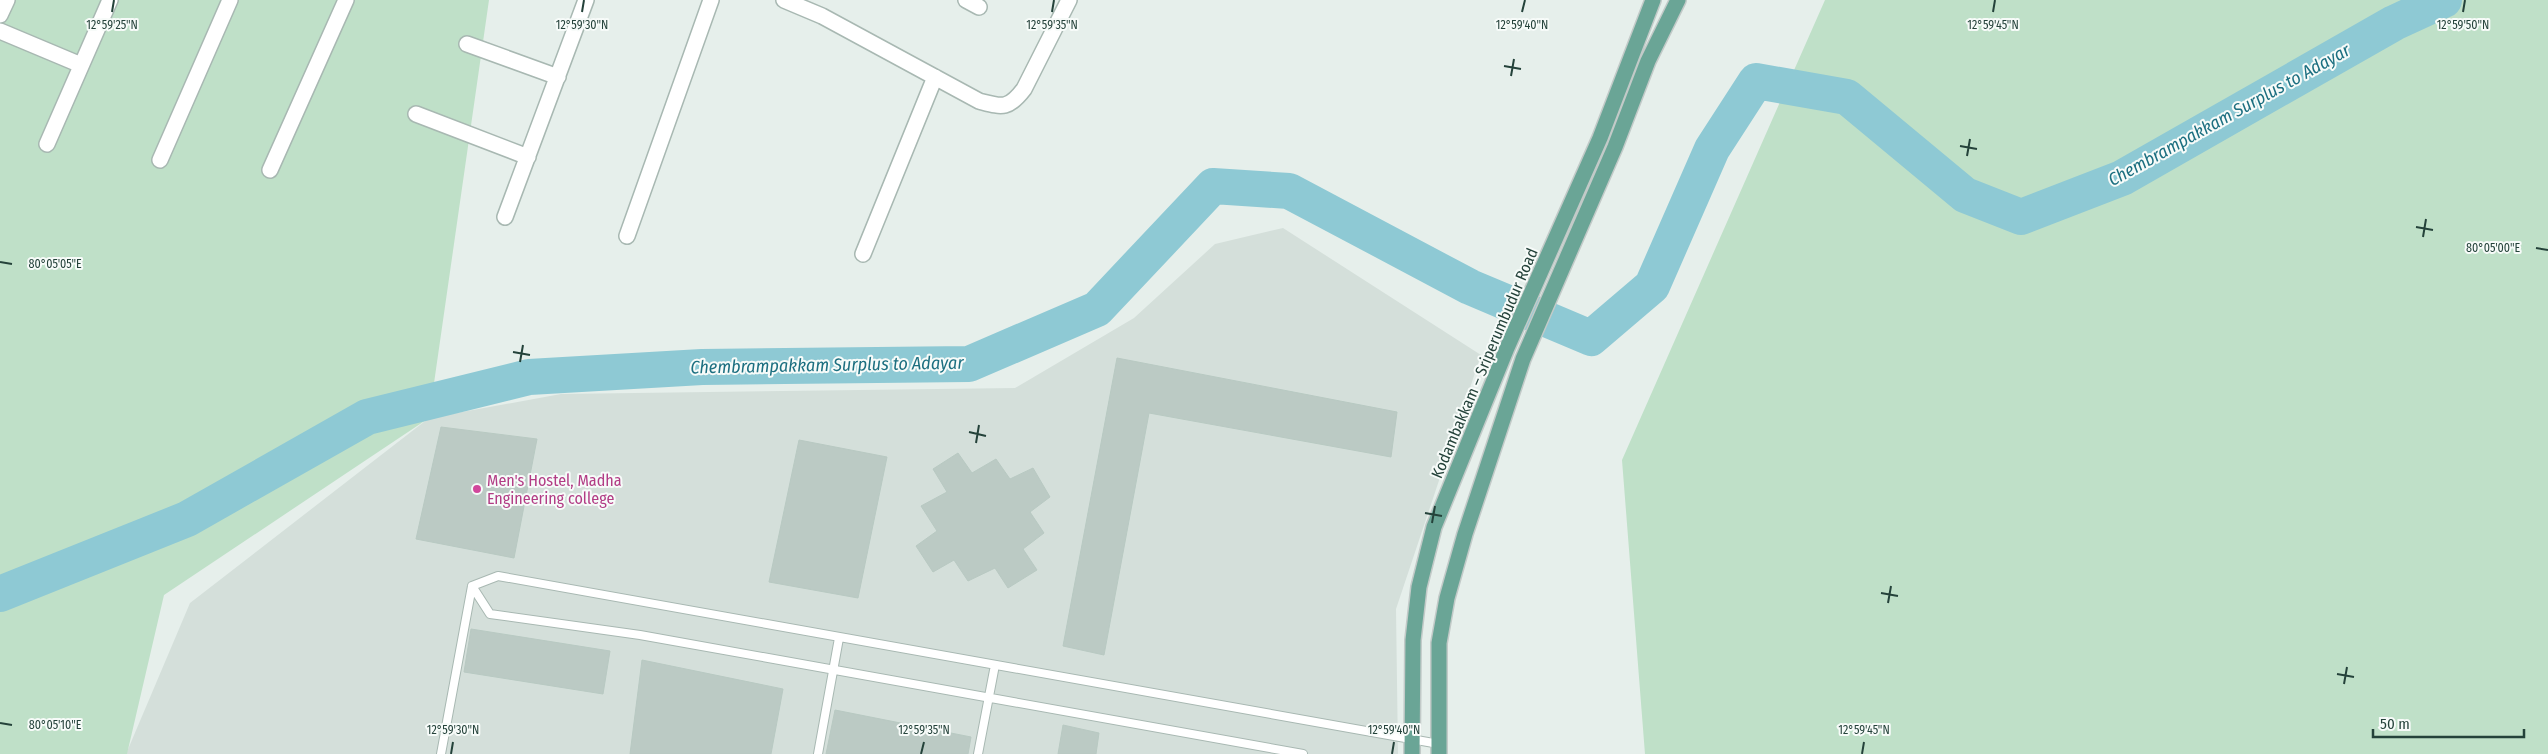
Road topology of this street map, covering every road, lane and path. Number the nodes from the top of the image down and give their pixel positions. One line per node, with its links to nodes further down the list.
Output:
1 (7, 0): 11 (street)
2 (110, 0): 14 (street)
3 (230, 0): 20 (street)
4 (346, 0): 21 (street)
5 (586, 0): 15 (street)
6 (711, 0): 23 (street)
7 (784, 0): 16 (street)
8 (1069, 0): 16 (street)
9 (1653, 0): 30 (main road, Kodambakkam – Sriperumbudur Road)
10 (1678, 0): 31 (main road, Kodambakkam – Sriperumbudur Road)
11 (0, 15)
12 (0, 30): 14 (street)
13 (467, 44): 15 (street)
14 (81, 65): 18 (street)
15 (558, 77): 19 (street)
16 (935, 77): 24 (street)
17 (416, 114): 19 (street)
18 (47, 144)
19 (528, 157): 22 (street)
20 (160, 160)
21 (270, 170)
22 (505, 217)
23 (627, 236)
24 (863, 254)
25 (472, 586): 26 (lane); 28 (lane); 32 (lane)
26 (839, 638): 27 (lane); 28 (lane)
27 (995, 665): 29 (lane); 30 (lane)
28 (834, 670): 29 (lane); 33 (lane)
29 (989, 697): 34 (lane); 35 (lane)
30 (1412, 747): 31 (lane)
31 (1439, 749)
32 (441, 754)
33 (818, 754)
34 (978, 754)
35 (1303, 754)

